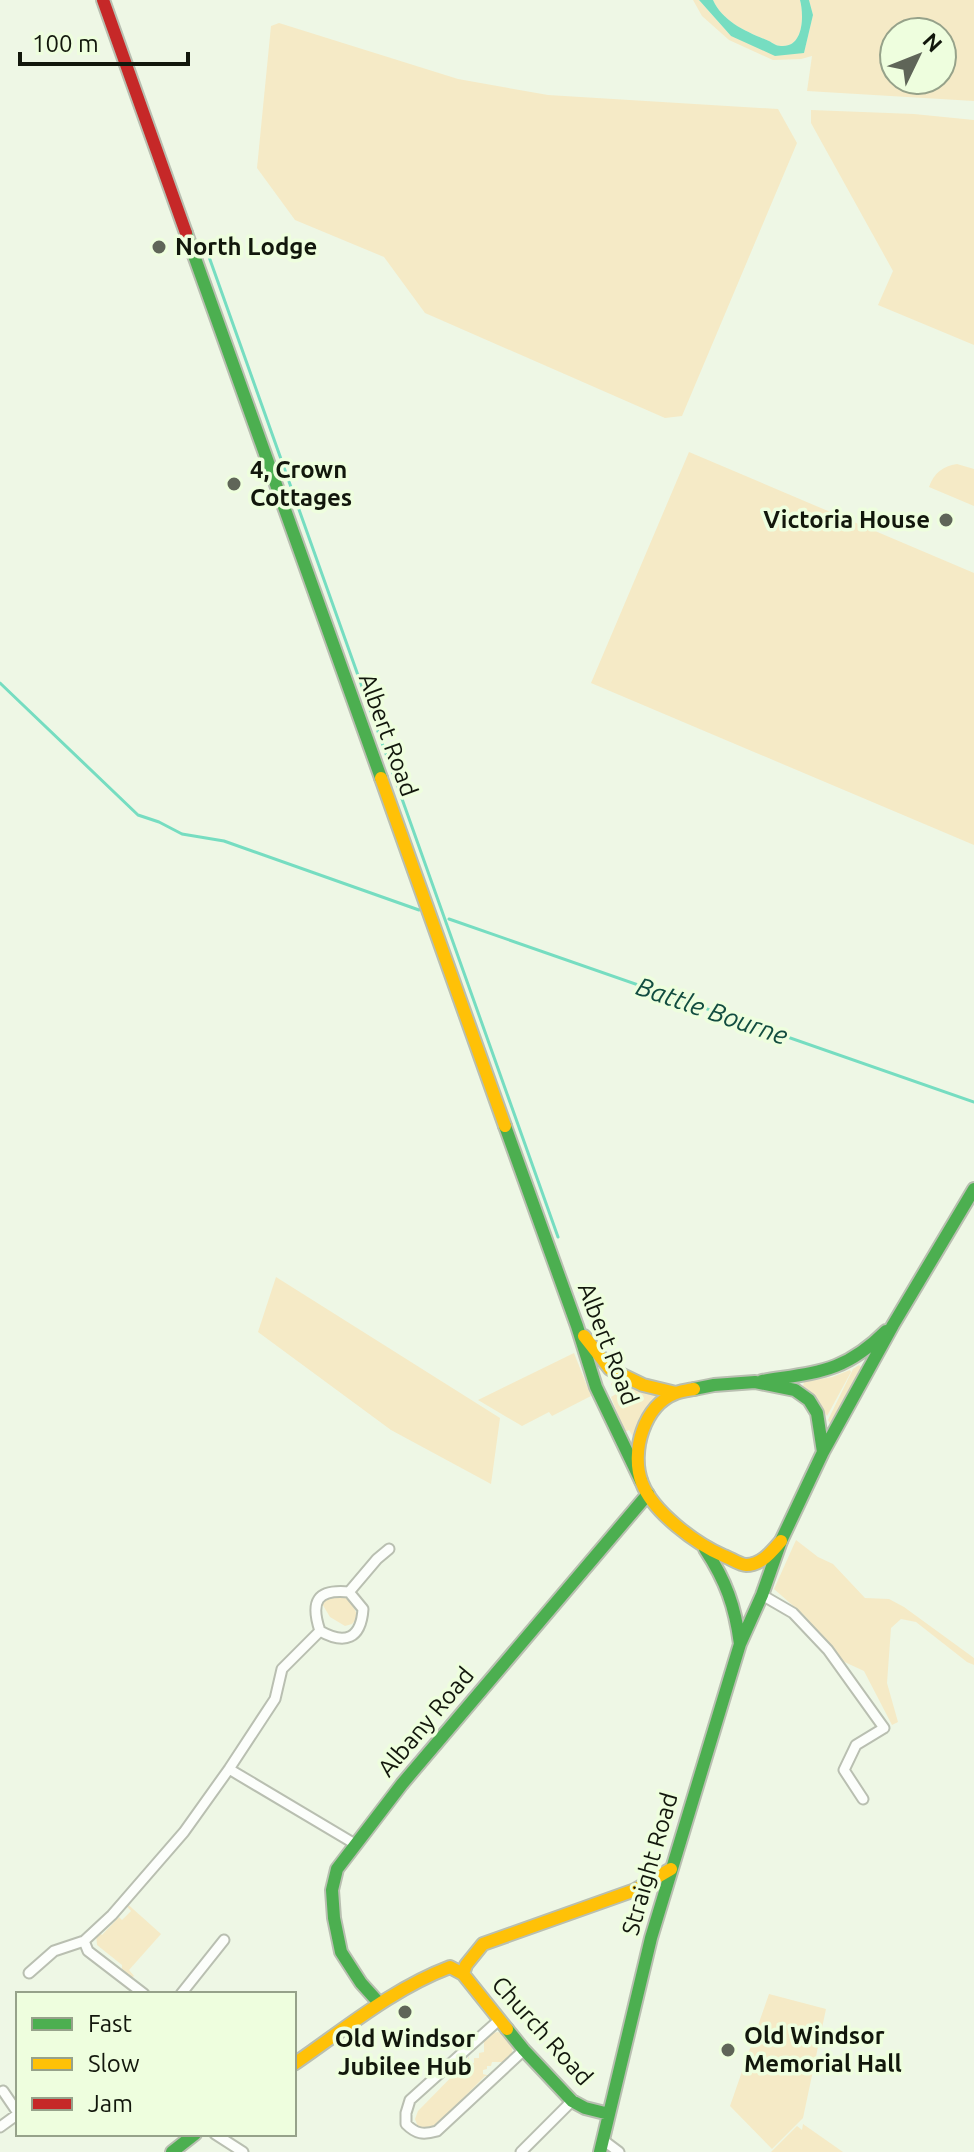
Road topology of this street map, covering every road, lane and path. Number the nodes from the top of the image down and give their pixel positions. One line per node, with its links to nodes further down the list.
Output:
1 (103, 0): 4 (main road, Albert Road)
2 (974, 1189): 3 (main road)
3 (893, 1325): 5 (main road); 7 (main road)
4 (577, 1326): 6 (main road); 8 (main road, Albert Road)
5 (755, 1382): 6 (main road); 7 (main road)
6 (676, 1393): 8 (main road)
7 (823, 1452): 10 (main road)
8 (641, 1481): 9 (main road)
9 (648, 1494): 11 (main road); 19 (main road, Albany Road)
10 (781, 1541): 11 (main road); 14 (main road, Straight Road)
11 (703, 1547): 16 (main road)
12 (389, 1549): 13 (street)
13 (349, 1592): 15 (street); 15 (street)
14 (762, 1595): 16 (main road, Straight Road); 18 (street)
15 (320, 1631): 17 (street)
16 (740, 1644): 20 (main road, Straight Road)
17 (229, 1769): 19 (street); 22 (street)
18 (863, 1799)
19 (355, 1844): 27 (main road, Albany Road)
20 (671, 1869): 24 (main road); 34 (main road, Straight Road)
21 (224, 1940): 26 (street)
22 (84, 1941): 23 (street); 25 (street)
23 (29, 1973)
24 (463, 1974): 27 (main road, Church Road); 28 (main road, Church Road)
25 (141, 1992)
26 (183, 1992)
27 (379, 2003): 30 (main road)
28 (499, 2020): 29 (main road, Church Road); 29 (street)
29 (524, 2050): 32 (main road, Church Road)
30 (296, 2063)
31 (3, 2091): 33 (street)
32 (572, 2101): 34 (main road, Church Road); 40 (street)
33 (16, 2111)
34 (609, 2114): 37 (main road, Straight Road)
35 (192, 2136): 38 (main road)
36 (218, 2136): 39 (street)
37 (601, 2146): 41 (street)
38 (172, 2152)
39 (243, 2152)
40 (521, 2152)
41 (619, 2152)

